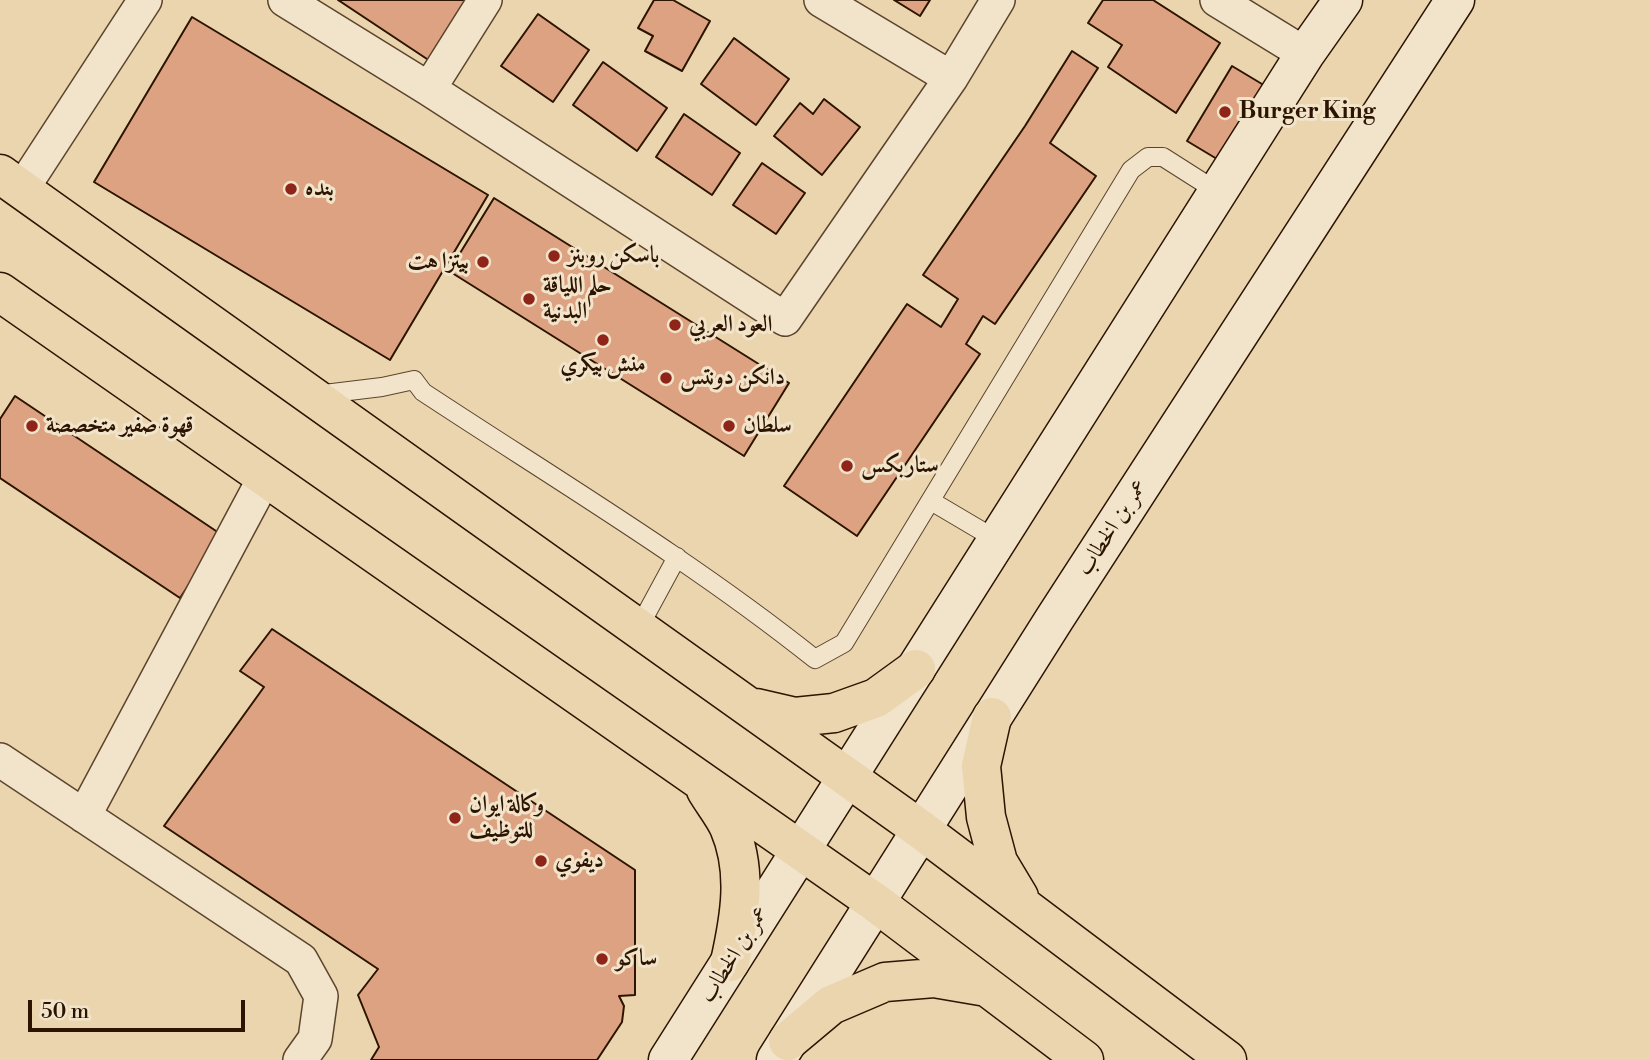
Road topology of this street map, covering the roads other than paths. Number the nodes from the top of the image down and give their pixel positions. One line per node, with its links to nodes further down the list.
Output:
1 (145, 0): 12 (street)
2 (285, 0): 11 (street)
3 (485, 0): 11 (street)
4 (821, 0): 10 (street)
5 (998, 0): 10 (street)
6 (1217, 0): 9 (street)
7 (1343, 0): 9 (street, عمر بن الخطاب)
8 (1455, 0): 23 (street, عمر بن الخطاب)
9 (1305, 54): 13 (street, عمر بن الخطاب)
10 (951, 78): 11 (street)
11 (429, 89)
12 (11, 182): 15 (main road)
13 (1217, 192): 17 (lane); 18 (street, عمر بن الخطاب)
14 (0, 292): 16 (main road)
15 (310, 395): 19 (lane); 20 (main road)
16 (265, 477): 26 (main road); 27 (street)
17 (931, 501): 18 (lane); 19 (lane)
18 (997, 540): 21 (street, عمر بن الخطاب)
19 (677, 557): 20 (lane)
20 (638, 629): 22 (main road)
21 (916, 669): 22 (main road); 25 (street, عمر بن الخطاب)
22 (747, 706): 25 (main road)
23 (992, 717): 28 (street, عمر بن الخطاب); 31 (main road)
24 (0, 760): 27 (street)
25 (848, 777): 28 (main road); 29 (street, عمر بن الخطاب)
26 (701, 782): 29 (main road); 32 (main road)
27 (84, 816): 35 (street)
28 (920, 829): 30 (street, عمر بن الخطاب); 31 (main road)
29 (800, 851): 30 (main road); 32 (street, عمر بن الخطاب)
30 (876, 903): 33 (main road); 34 (street, عمر بن الخطاب)
31 (1025, 908): 38 (main road)
32 (730, 962): 36 (street, عمر بن الخطاب)
33 (987, 987): 34 (main road); 37 (main road)
34 (782, 1050)
35 (300, 1060)
36 (668, 1060)
37 (1084, 1060)
38 (1227, 1060)

